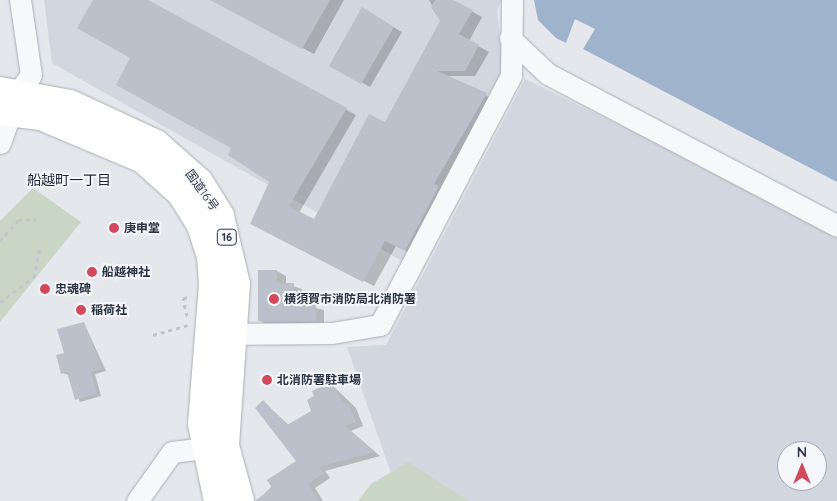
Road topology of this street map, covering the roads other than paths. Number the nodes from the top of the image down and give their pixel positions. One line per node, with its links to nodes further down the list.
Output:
1 (20, 0): 4 (street)
2 (512, 0): 3 (street)
3 (510, 38): 6 (street); 7 (street)
4 (7, 101): 5 (street); 7 (highway, 国道16号 / 16)
5 (0, 143)
6 (837, 226)
7 (224, 334): 8 (highway, 国道16号 / 16)
8 (214, 446): 9 (street); 10 (highway, 国道16号 / 16); 11 (highway, 国道16号 / 16)
9 (137, 501)
10 (218, 501)
11 (240, 501)

